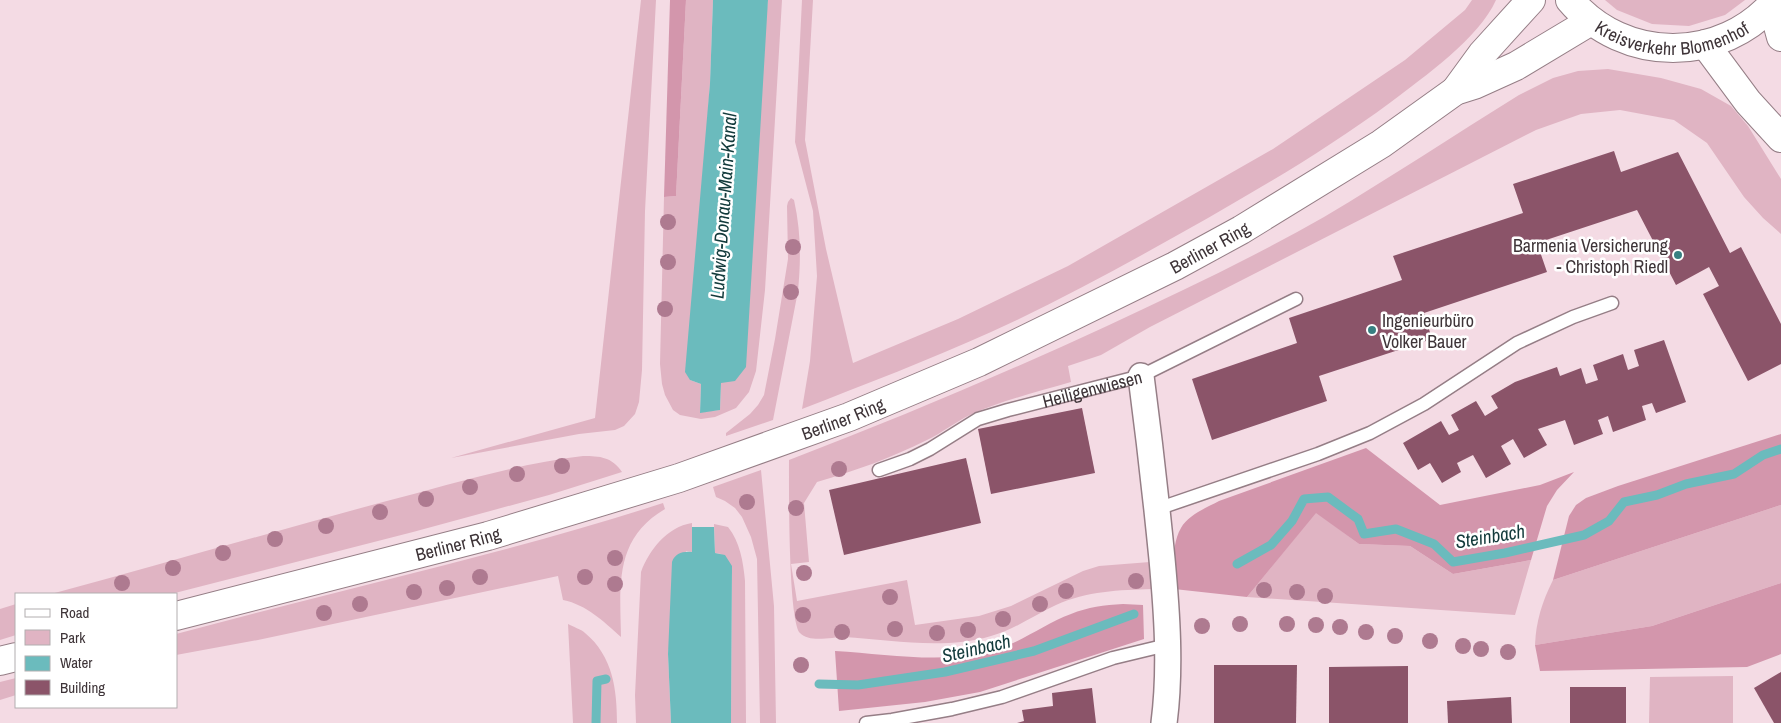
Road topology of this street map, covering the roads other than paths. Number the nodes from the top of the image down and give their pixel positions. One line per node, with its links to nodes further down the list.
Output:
1 (1531, 0): 7 (main road, Berliner Ring)
2 (1570, 0): 4 (main road, Kreisverkehr Blomenhof)
3 (1774, 2): 5 (main road); 6 (main road, Kreisverkehr Blomenhof)
4 (1591, 21): 6 (main road, Kreisverkehr Blomenhof); 7 (main road, Berliner Ring)
5 (1781, 37)
6 (1705, 44): 8 (main road)
7 (1455, 91): 14 (main road, Berliner Ring)
8 (1781, 138)
9 (1296, 299): 11 (lane)
10 (1612, 303): 13 (lane)
11 (1141, 376): 12 (lane, Heiligenwiesen); 13 (street, Heiligenwiesen)
12 (879, 470)
13 (1157, 509): 15 (street, Heiligenwiesen)
14 (178, 615)
15 (1168, 645): 18 (lane); 19 (street, Heiligenwiesen)
16 (15, 657): 17 (main road)
17 (0, 662)
18 (866, 723)
19 (1164, 723)

